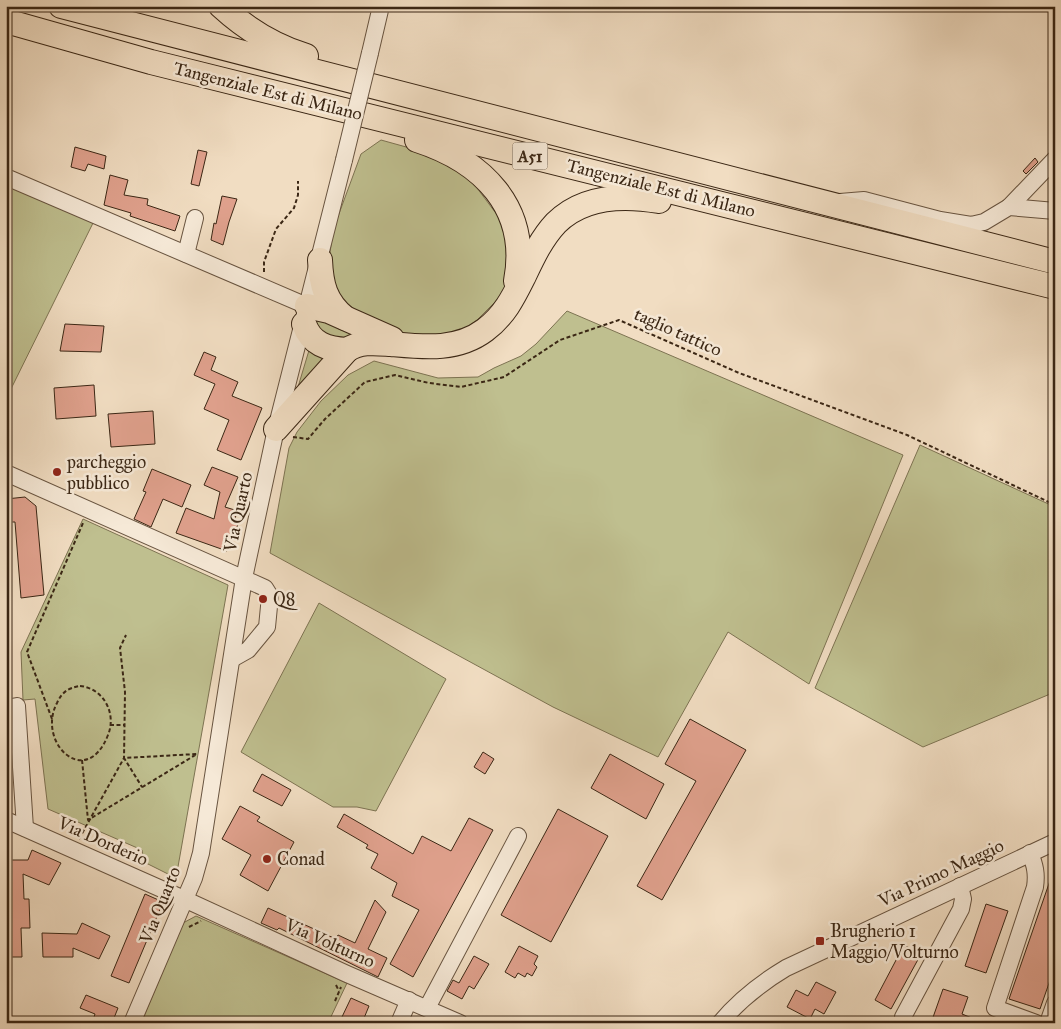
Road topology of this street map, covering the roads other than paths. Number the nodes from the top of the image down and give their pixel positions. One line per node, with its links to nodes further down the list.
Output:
1 (61, 6): 6 (highway, Tangenziale Est di Milano / A51)
2 (222, 6): 6 (highway)
3 (381, 6): 15 (street, Via Quarto, bridge)
4 (6, 20): 5 (highway, Tangenziale Est di Milano / A51)
5 (151, 62): 13 (highway, Tangenziale Est di Milano / A51); 18 (highway)
6 (385, 90): 9 (highway, Tangenziale Est di Milano / A51)
7 (1055, 159): 10 (street)
8 (6, 177): 14 (street)
9 (823, 203): 10 (street); 16 (highway, Tangenziale Est di Milano / A51)
10 (1009, 207): 11 (street)
11 (1055, 211)
12 (195, 218): 14 (street)
13 (841, 233): 17 (highway, Tangenziale Est di Milano / A51); 18 (highway)
14 (186, 254): 19 (street)
15 (320, 260): 19 (street, Via Quarto); 20 (highway)
16 (1055, 262)
17 (1055, 287)
18 (511, 300): 21 (highway)
19 (306, 315): 20 (highway); 22 (highway); 23 (street, Via Quarto)
20 (346, 319): 21 (highway)
21 (410, 346): 22 (highway)
22 (347, 350): 23 (highway)
23 (276, 432): 25 (street, Via Quarto)
24 (6, 473): 25 (street)
25 (244, 578): 26 (street, Via Quarto); 26 (street)
26 (232, 659): 34 (street, Via Quarto)
27 (11, 707): 29 (street)
28 (6, 820): 29 (street, Via Dorderio)
29 (25, 828): 34 (street, Via Dorderio)
30 (518, 836): 37 (street)
31 (1055, 842): 32 (street, Via Primo Maggio)
32 (1030, 853): 33 (street, Via Primo Maggio); 43 (street)
33 (960, 886): 38 (street); 42 (street, Via Primo Maggio)
34 (184, 899): 35 (street, Via Volturno); 39 (street, Via Quarto)
35 (409, 1000): 37 (street, Via Volturno); 40 (street)
36 (1055, 1004): 44 (street)
37 (427, 1008): 41 (street, Via Volturno)
38 (903, 1016)
39 (132, 1023)
40 (399, 1023)
41 (460, 1023)
42 (720, 1023)
43 (1036, 1023)
44 (1048, 1023)

